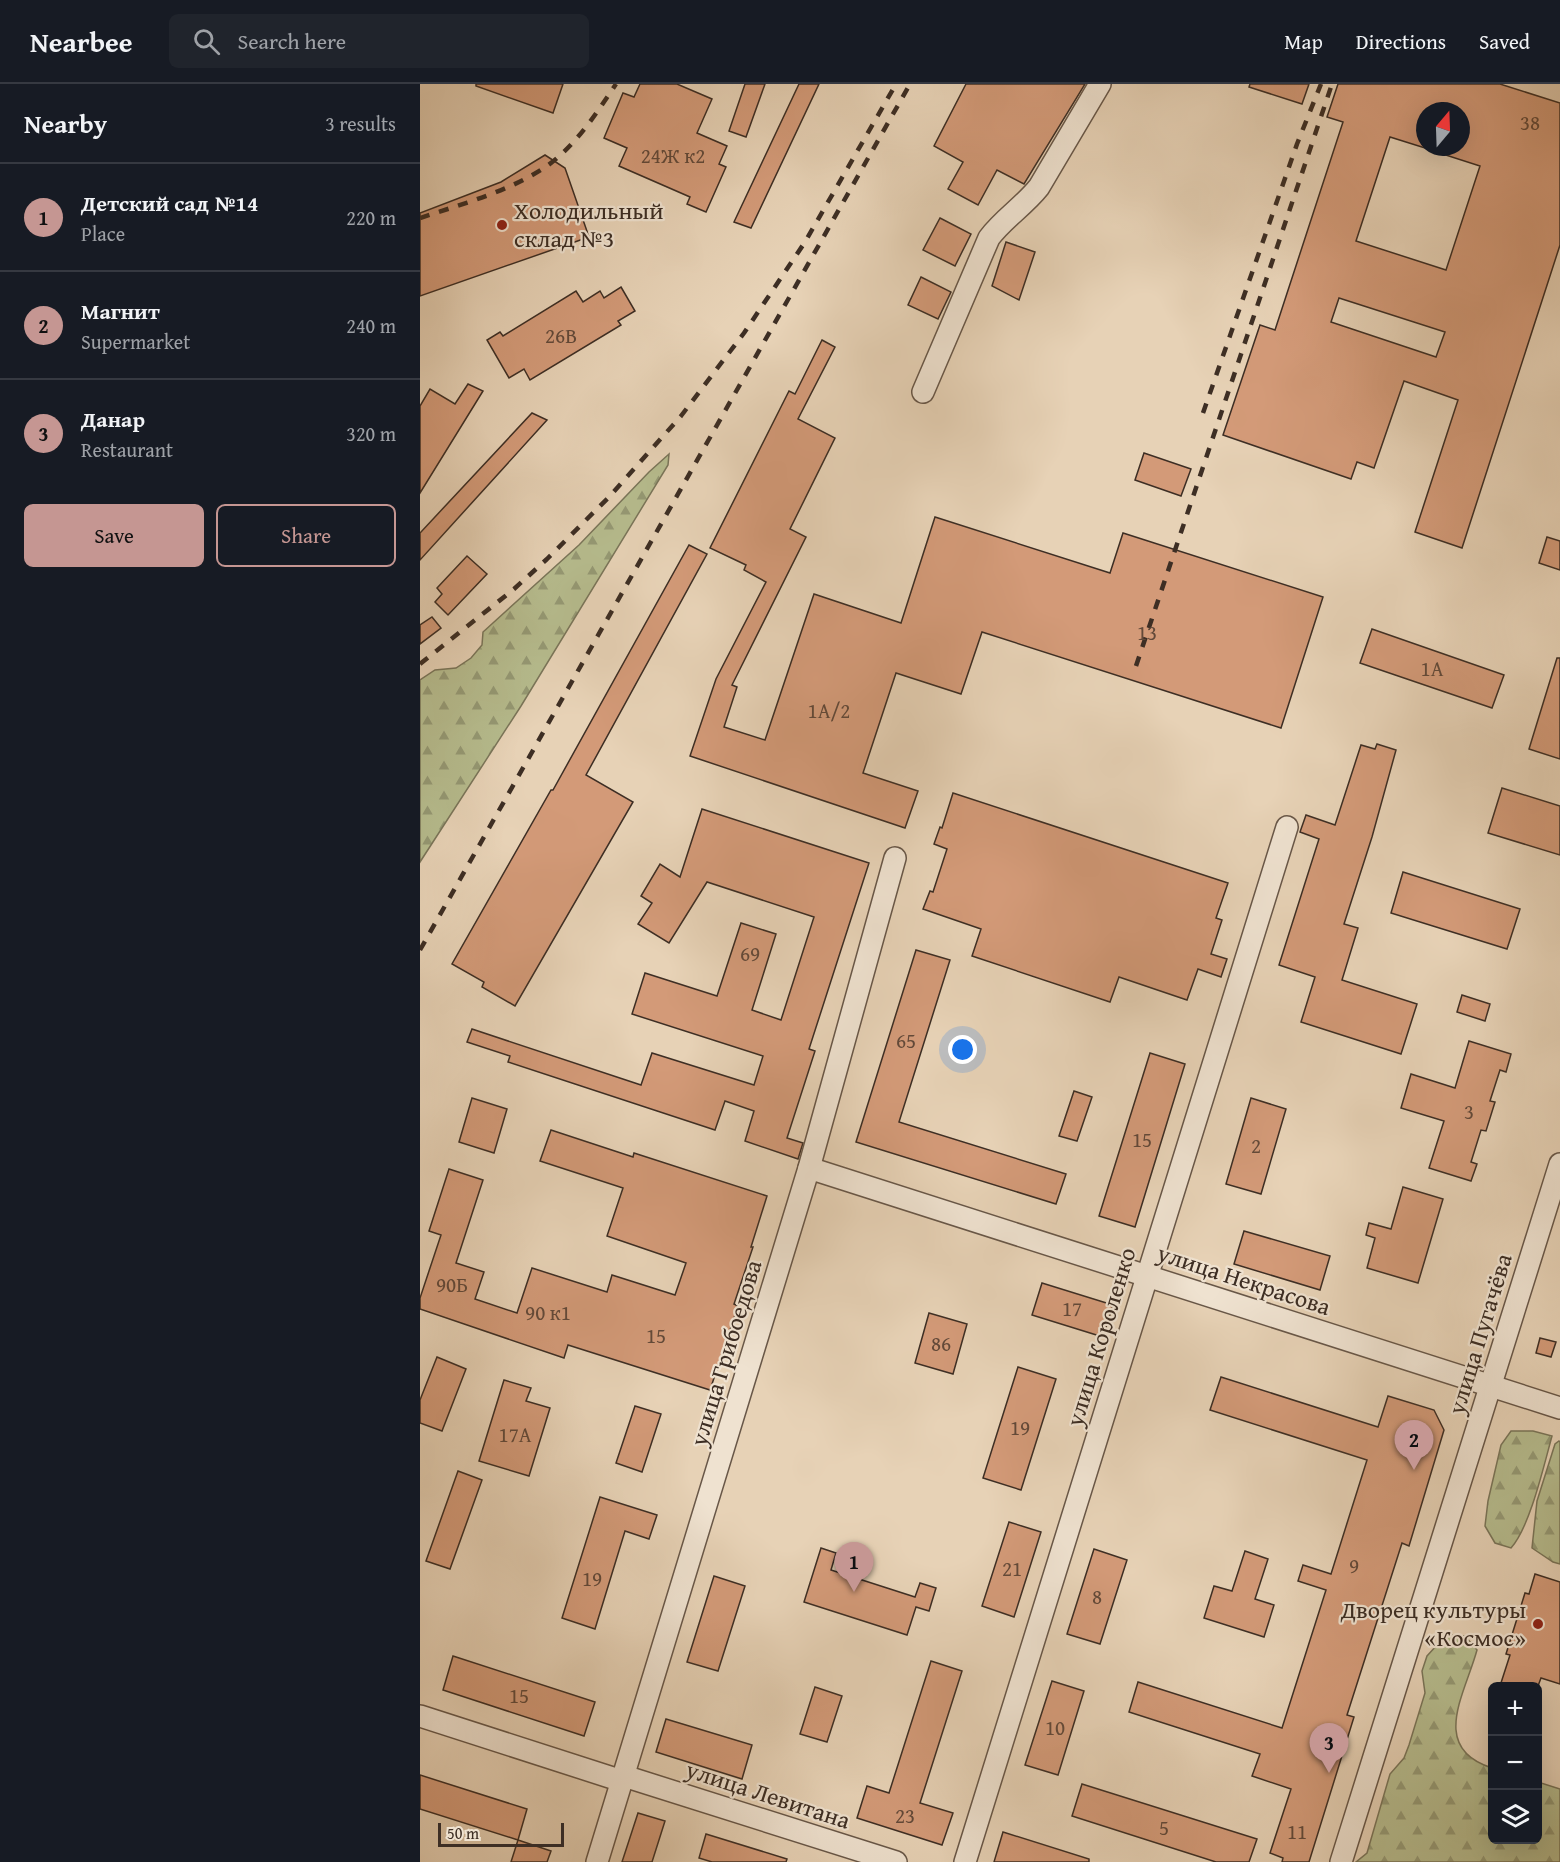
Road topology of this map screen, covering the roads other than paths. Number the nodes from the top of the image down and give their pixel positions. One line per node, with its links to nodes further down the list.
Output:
1 (1100, 84): 2 (street)
2 (923, 392)
3 (1287, 827): 7 (street, улица Короленко)
4 (895, 858): 6 (street, улица Грибоедова)
5 (1560, 1164): 8 (street, улица Пугачёва)
6 (809, 1168): 7 (street, улица Некрасова); 11 (street, улица Грибоедова)
7 (1146, 1276): 8 (street, улица Некрасова); 14 (street, улица Короленко)
8 (1491, 1386): 9 (street, улица Некрасова); 15 (street, улица Пугачёва)
9 (1560, 1408)
10 (420, 1716): 11 (street, улица Левитана)
11 (623, 1779): 12 (street, улица Грибоедова); 13 (street, улица Левитана)
12 (597, 1862)
13 (896, 1862)
14 (965, 1862)
15 (1341, 1862)

